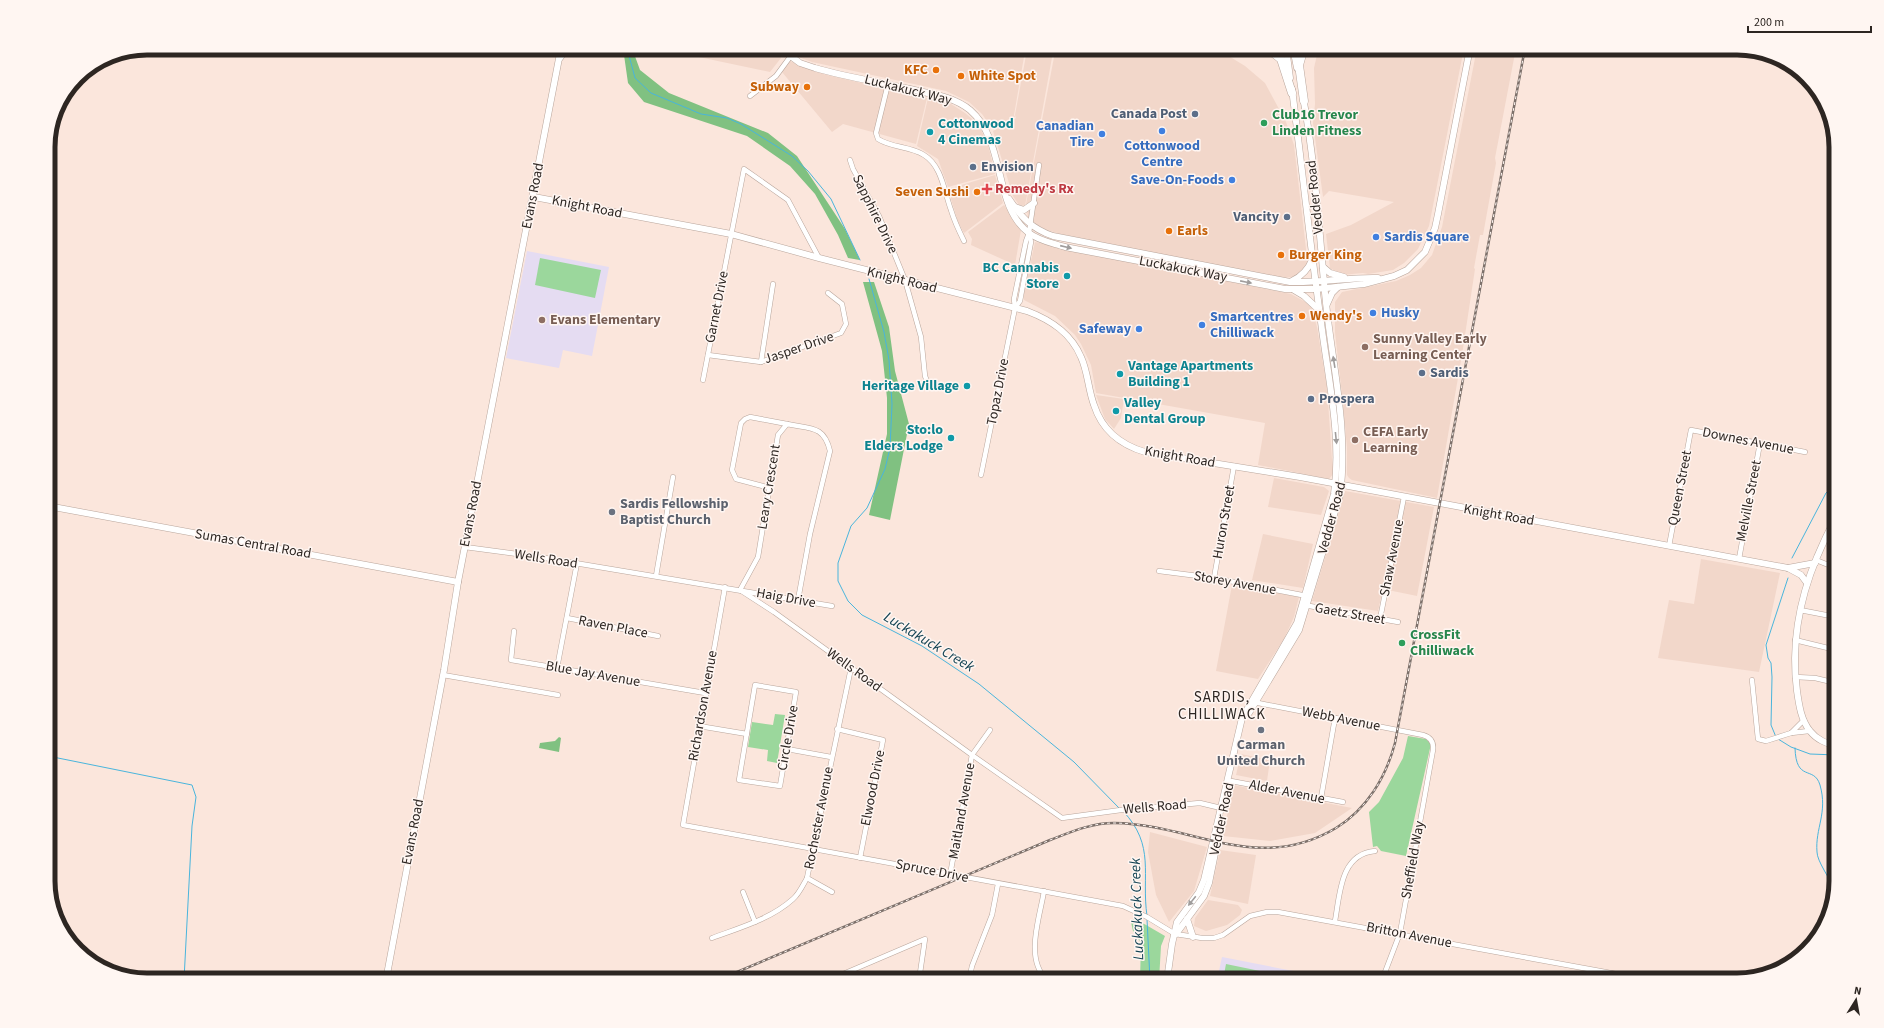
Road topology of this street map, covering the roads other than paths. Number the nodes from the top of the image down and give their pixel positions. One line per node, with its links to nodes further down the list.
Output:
1 (559, 55): 9 (street, Evans Road)
2 (562, 55): 9 (street)
3 (1276, 55): 11 (highway)
4 (1287, 55): 11 (street, Vedder Road)
5 (1294, 55): 13 (street, Vedder Road)
6 (1302, 55): 13 (highway)
7 (1469, 55): 28 (street, Luckakuck Way)
8 (790, 57): 10 (street, Luckakuck Way); 12 (street)
9 (558, 61): 17 (street, Evans Road)
10 (888, 84): 16 (street, Luckakuck Way); 23 (street)
11 (1292, 92): 25 (street, Vedder Road)
12 (750, 96)
13 (1304, 102): 26 (street, Vedder Road)
14 (850, 160): 29 (street, Sapphire Drive)
15 (1039, 165): 18 (street, Topaz Drive)
16 (1007, 195): 19 (street, Luckakuck Way); 21 (street, Luckakuck Way)
17 (534, 197): 22 (street, Knight Road); 59 (street, Evans Road)
18 (1034, 203): 19 (street); 20 (street, Topaz Drive)
19 (1014, 207): 20 (street, Luckakuck Way)
20 (1030, 226): 21 (street, Topaz Drive); 31 (street, Luckakuck Way)
21 (1029, 233): 37 (street, Luckakuck Way, one-way to 37); 40 (street, Topaz Drive)
22 (731, 234): 24 (street, Knight Road); 24 (street, Garnet Drive); 42 (street, Garnet Drive)
23 (964, 241)
24 (819, 258): 29 (street, Knight Road)
25 (1313, 258): 31 (street); 32 (street, Vedder Road)
26 (1323, 267): 27 (street); 30 (street, Vedder Road)
27 (1351, 279): 28 (street, Luckakuck Way); 30 (street, Luckakuck Way)
28 (1383, 279): 34 (street, Luckakuck Way)
29 (905, 280): 40 (street, Knight Road); 45 (street, Sapphire Drive)
30 (1324, 281): 32 (street, Luckakuck Way); 35 (street, Vedder Road)
31 (1290, 282): 32 (street, Luckakuck Way)
32 (1316, 282): 36 (street, Vedder Road)
33 (773, 284): 43 (street)
34 (1338, 287): 35 (street, Luckakuck Way); 39 (street)
35 (1325, 288): 36 (street, Luckakuck Way); 39 (street, Vedder Road)
36 (1317, 289): 37 (street, Luckakuck Way); 41 (street, Vedder Road)
37 (1294, 290): 41 (street)
38 (828, 293): 43 (street, Jasper Drive)
39 (1327, 306): 53 (street, Vedder Road, one-way to 39)
40 (1015, 308): 50 (street, Knight Road); 51 (street, Topaz Drive)
41 (1319, 310): 53 (street, Vedder Road, one-way to 53)
42 (708, 355): 43 (street, Jasper Drive); 44 (street, Garnet Drive)
43 (761, 362)
44 (703, 380)
45 (928, 384)
46 (787, 424): 54 (street, Leary Crescent); 54 (street); 73 (street)
47 (1692, 430): 48 (street, Downes Avenue); 58 (street, Queen Street)
48 (1760, 443): 49 (street, Downes Avenue); 60 (street, Melville Street)
49 (1805, 452)
50 (1234, 466): 53 (street, Knight Road); 67 (street, Huron Street)
51 (981, 475)
52 (673, 477): 66 (street)
53 (1338, 485): 55 (street, Knight Road); 72 (street, Vedder Road)
54 (770, 488): 71 (street, Leary Crescent)
55 (1404, 497): 58 (street, Knight Road); 79 (street, Shaw Avenue)
56 (55, 507): 68 (street, Sumas Central Road)
57 (1829, 530): 61 (street)
58 (1669, 546): 60 (street, Knight Road)
59 (464, 547): 62 (street, Wells Road); 68 (street, Evans Road)
60 (1738, 559): 64 (street, Knight Road)
61 (1815, 562): 63 (street); 64 (street, Knight Road); 69 (street)
62 (577, 563): 66 (street, Wells Road); 78 (street)
63 (1829, 566)
64 (1788, 568): 69 (street, Knight Road)
65 (1159, 571): 67 (street, Storey Avenue)
66 (656, 576): 70 (street, Wells Road)
67 (1214, 578): 72 (street, Storey Avenue)
68 (458, 582): 87 (street, Evans Road)
69 (1807, 583): 76 (street)
70 (725, 588): 71 (street, Wells Road); 91 (street, Richardson Avenue)
71 (740, 590): 73 (street, Haig Drive); 86 (street, Wells Road)
72 (1308, 596): 74 (street, Vedder Road)
73 (798, 600): 75 (street, Haig Drive)
74 (1305, 605): 79 (street, Gaetz Street); 93 (street, Vedder Road)
75 (832, 606)
76 (1800, 610): 77 (street); 83 (street)
77 (1829, 616)
78 (567, 618): 82 (street, Raven Place); 85 (street)
79 (1380, 619): 80 (street, Gaetz Street)
80 (1398, 622)
81 (514, 631): 85 (street, Blue Jay Avenue)
82 (658, 636)
83 (1795, 640): 84 (street); 88 (street)
84 (1829, 648)
85 (557, 668): 91 (street, Blue Jay Avenue)
86 (851, 668): 97 (street, Rochester Avenue); 105 (street, Wells Road)
87 (443, 675): 92 (street); 128 (street, Evans Road)
88 (1795, 677): 90 (street); 95 (street)
89 (1752, 680): 100 (street)
90 (1829, 681)
91 (705, 693): 96 (street, Richardson Avenue)
92 (558, 695)
93 (1253, 702): 94 (street, Webb Avenue); 107 (street, Vedder Road); 110 (street, Vedder Road)
94 (1336, 718): 102 (street, Webb Avenue); 108 (street)
95 (1804, 720): 99 (street); 100 (street)
96 (699, 726): 101 (street); 111 (street, Richardson Avenue)
97 (837, 729): 106 (street, Rochester Avenue); 114 (street, Elwood Drive)
98 (990, 730): 105 (street, Maitland Avenue)
99 (1809, 731): 100 (street); 103 (street)
100 (1791, 733)
101 (747, 734): 104 (street, Circle Drive); 104 (street, Circle Drive)
102 (1430, 738): 124 (street, Sheffield Way)
103 (1829, 744)
104 (786, 749): 106 (street)
105 (972, 755): 110 (street, Wells Road); 115 (street, Maitland Avenue)
106 (831, 757): 112 (street, Rochester Avenue)
107 (1231, 781): 108 (street, Alder Avenue); 110 (street, Vedder Road)
108 (1321, 798): 109 (street, Alder Avenue)
109 (1343, 802)
110 (1223, 809): 121 (street, Vedder Road); 125 (street, Vedder Road, one-way to 125)
111 (683, 825): 112 (street, Spruce Drive)
112 (813, 850): 114 (street, Spruce Drive); 116 (street, Rochester Avenue)
113 (1375, 851): 122 (street)
114 (860, 858): 115 (street, Spruce Drive)
115 (950, 875): 117 (street, Spruce Drive)
116 (807, 878): 120 (street); 123 (street, Rochester Avenue)
117 (998, 884): 118 (street, Spruce Drive); 131 (street)
118 (1044, 891): 125 (street, Spruce Drive); 132 (street)
119 (743, 892): 123 (street)
120 (832, 892)
121 (1187, 919): 125 (street, Vedder Road); 126 (street)
122 (1335, 921): 124 (street, Britton Avenue); 126 (street, Britton Avenue)
123 (756, 922): 127 (street, Rochester Avenue)
124 (1400, 933): 134 (street, Sheffield Way); 135 (street, Britton Avenue)
125 (1175, 934): 126 (street, Britton Avenue); 133 (street, Vedder Road)
126 (1193, 937)
127 (712, 938)
128 (387, 973)
129 (845, 973): 130 (street)
130 (920, 973)
131 (970, 973)
132 (1041, 973)
133 (1168, 973)
134 (1385, 973)
135 (1606, 973)

